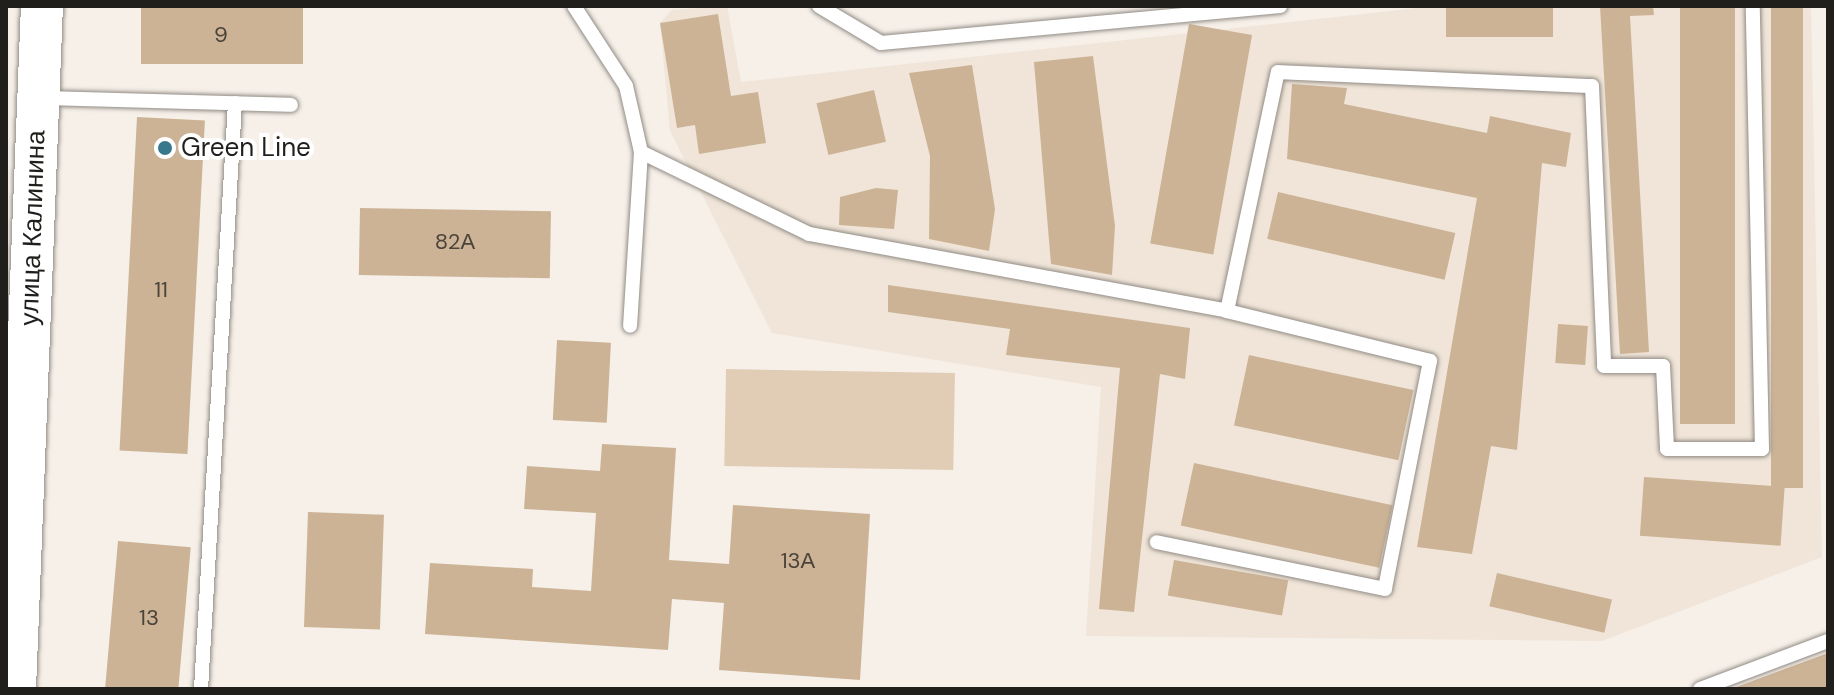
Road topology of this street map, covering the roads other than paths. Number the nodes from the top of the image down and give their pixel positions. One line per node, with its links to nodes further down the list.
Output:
1 (42, 6): 6 (street, улица Калинина)
2 (574, 6): 9 (lane)
3 (819, 6): 4 (lane)
4 (1280, 6)
5 (1753, 6): 10 (lane)
6 (38, 98): 7 (lane); 14 (street, улица Калинина)
7 (235, 103): 8 (lane); 15 (lane)
8 (291, 105)
9 (641, 152): 10 (lane); 11 (lane)
10 (1227, 311): 12 (lane)
11 (630, 326)
12 (1157, 542)
13 (1828, 641): 16 (lane)
14 (15, 689)
15 (201, 689)
16 (1700, 689)

